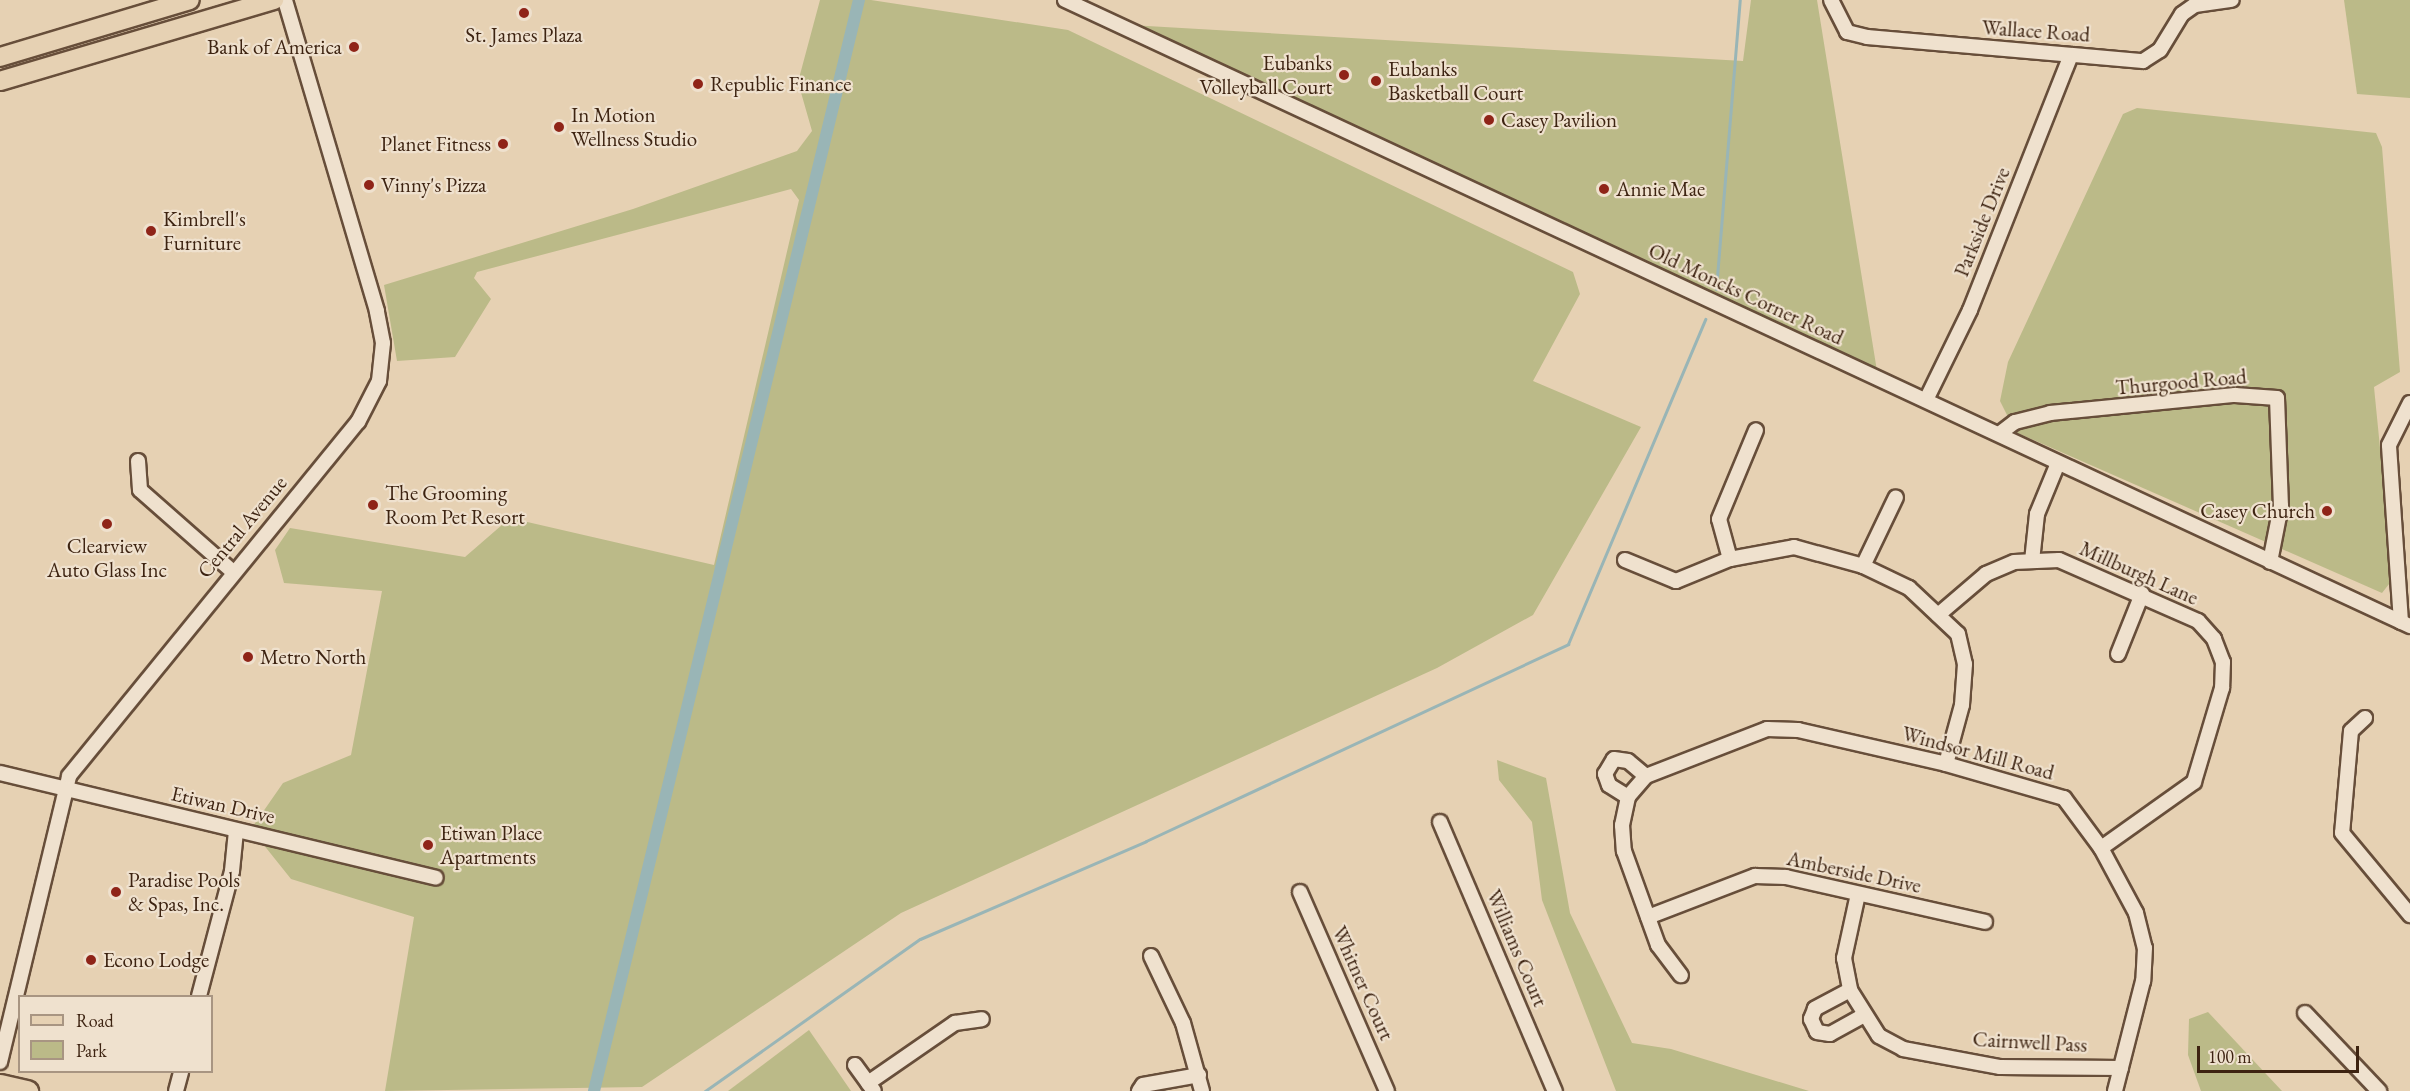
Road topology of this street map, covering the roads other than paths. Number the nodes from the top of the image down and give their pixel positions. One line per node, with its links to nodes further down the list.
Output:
1 (190, 0): 7 (main road)
2 (274, 0): 9 (main road)
3 (285, 0): 22 (street, Central Avenue)
4 (1065, 0): 10 (street, Old Moncks Corner Road)
5 (1831, 0): 8 (street, Wallace Road)
6 (2232, 0): 8 (street, Wallace Road)
7 (0, 57)
8 (2070, 57): 10 (street, Parkside Drive)
9 (0, 81)
10 (1926, 400): 13 (street, Old Moncks Corner Road)
11 (2410, 403): 25 (street)
12 (1756, 429): 17 (street)
13 (1999, 434): 15 (street, Old Moncks Corner Road); 20 (street, Thurgood Road)
14 (138, 461): 22 (street)
15 (2058, 463): 19 (street); 20 (street, Old Moncks Corner Road)
16 (1896, 497): 21 (street)
17 (1730, 559): 18 (street); 21 (street)
18 (1625, 560)
19 (2032, 561): 23 (street, Millburgh Lane); 24 (street, Millburgh Lane)
20 (2270, 562): 25 (street, Old Moncks Corner Road)
21 (1863, 566): 24 (street)
22 (232, 571): 31 (street, Central Avenue)
23 (2142, 594): 26 (street); 35 (street, Millburgh Lane)
24 (1938, 615): 28 (street)
25 (2405, 624)
26 (2118, 654)
27 (2366, 718): 39 (street)
28 (1946, 764): 30 (street, Windsor Mill Road); 35 (street, Windsor Mill Road)
29 (0, 773): 31 (street, Etiwan Drive)
30 (1646, 776): 32 (street); 32 (street)
31 (65, 789): 34 (street, Etiwan Drive); 49 (street, Central Avenue)
32 (1628, 797): 40 (street)
33 (1440, 822): 61 (street, Williams Court)
34 (236, 831): 36 (street, Etiwan Drive); 45 (street)
35 (2101, 848): 51 (street, Windsor Mill Road)
36 (436, 878)
37 (1300, 891): 60 (street, Whitner Court)
38 (1858, 894): 40 (street, Amberside Drive); 41 (street, Amberside Drive); 44 (street, Cairnwell Pass)
39 (2410, 915)
40 (1648, 918): 43 (street)
41 (1985, 922)
42 (1151, 956): 53 (street)
43 (1682, 975)
44 (1850, 990): 47 (street, Cairnwell Pass); 47 (street)
45 (199, 995)
46 (2305, 1012): 63 (street)
47 (1862, 1016): 51 (street, Cairnwell Pass)
48 (982, 1019): 55 (street)
49 (0, 1062)
50 (855, 1065): 55 (street)
51 (2121, 1068): 62 (street, Windsor Mill Road)
52 (180, 1073): 57 (street)
53 (1199, 1076): 58 (street); 59 (street)
54 (0, 1085): 56 (highway)
55 (871, 1087)
56 (27, 1091)
57 (176, 1091)
58 (1139, 1091)
59 (1202, 1091)
60 (1387, 1091)
61 (1555, 1091)
62 (2115, 1091)
63 (2379, 1091)

